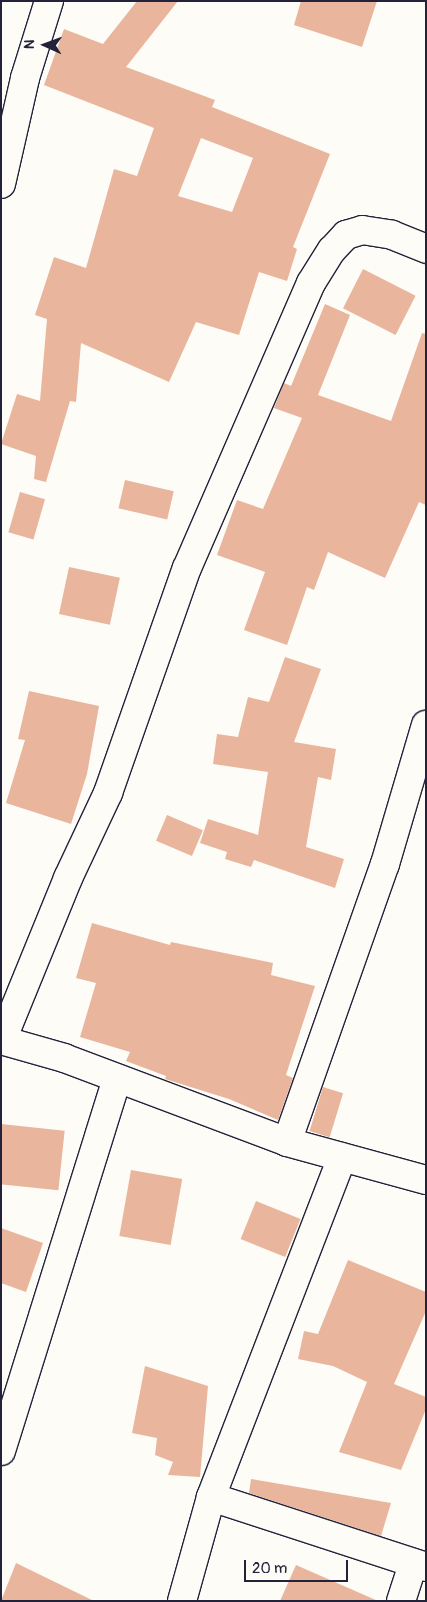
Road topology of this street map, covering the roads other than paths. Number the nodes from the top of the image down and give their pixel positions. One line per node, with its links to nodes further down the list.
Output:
1 (49, 1): 2 (street)
2 (1, 184)
3 (426, 249): 5 (street)
4 (426, 725): 7 (street)
5 (2, 1040): 6 (street)
6 (117, 1079): 7 (street); 10 (street)
7 (287, 1142): 8 (street)
8 (342, 1158): 9 (street); 11 (street)
9 (426, 1180)
10 (1, 1450)
11 (211, 1497): 12 (street); 13 (street)
12 (419, 1565): 14 (street)
13 (182, 1601)
14 (401, 1601)

